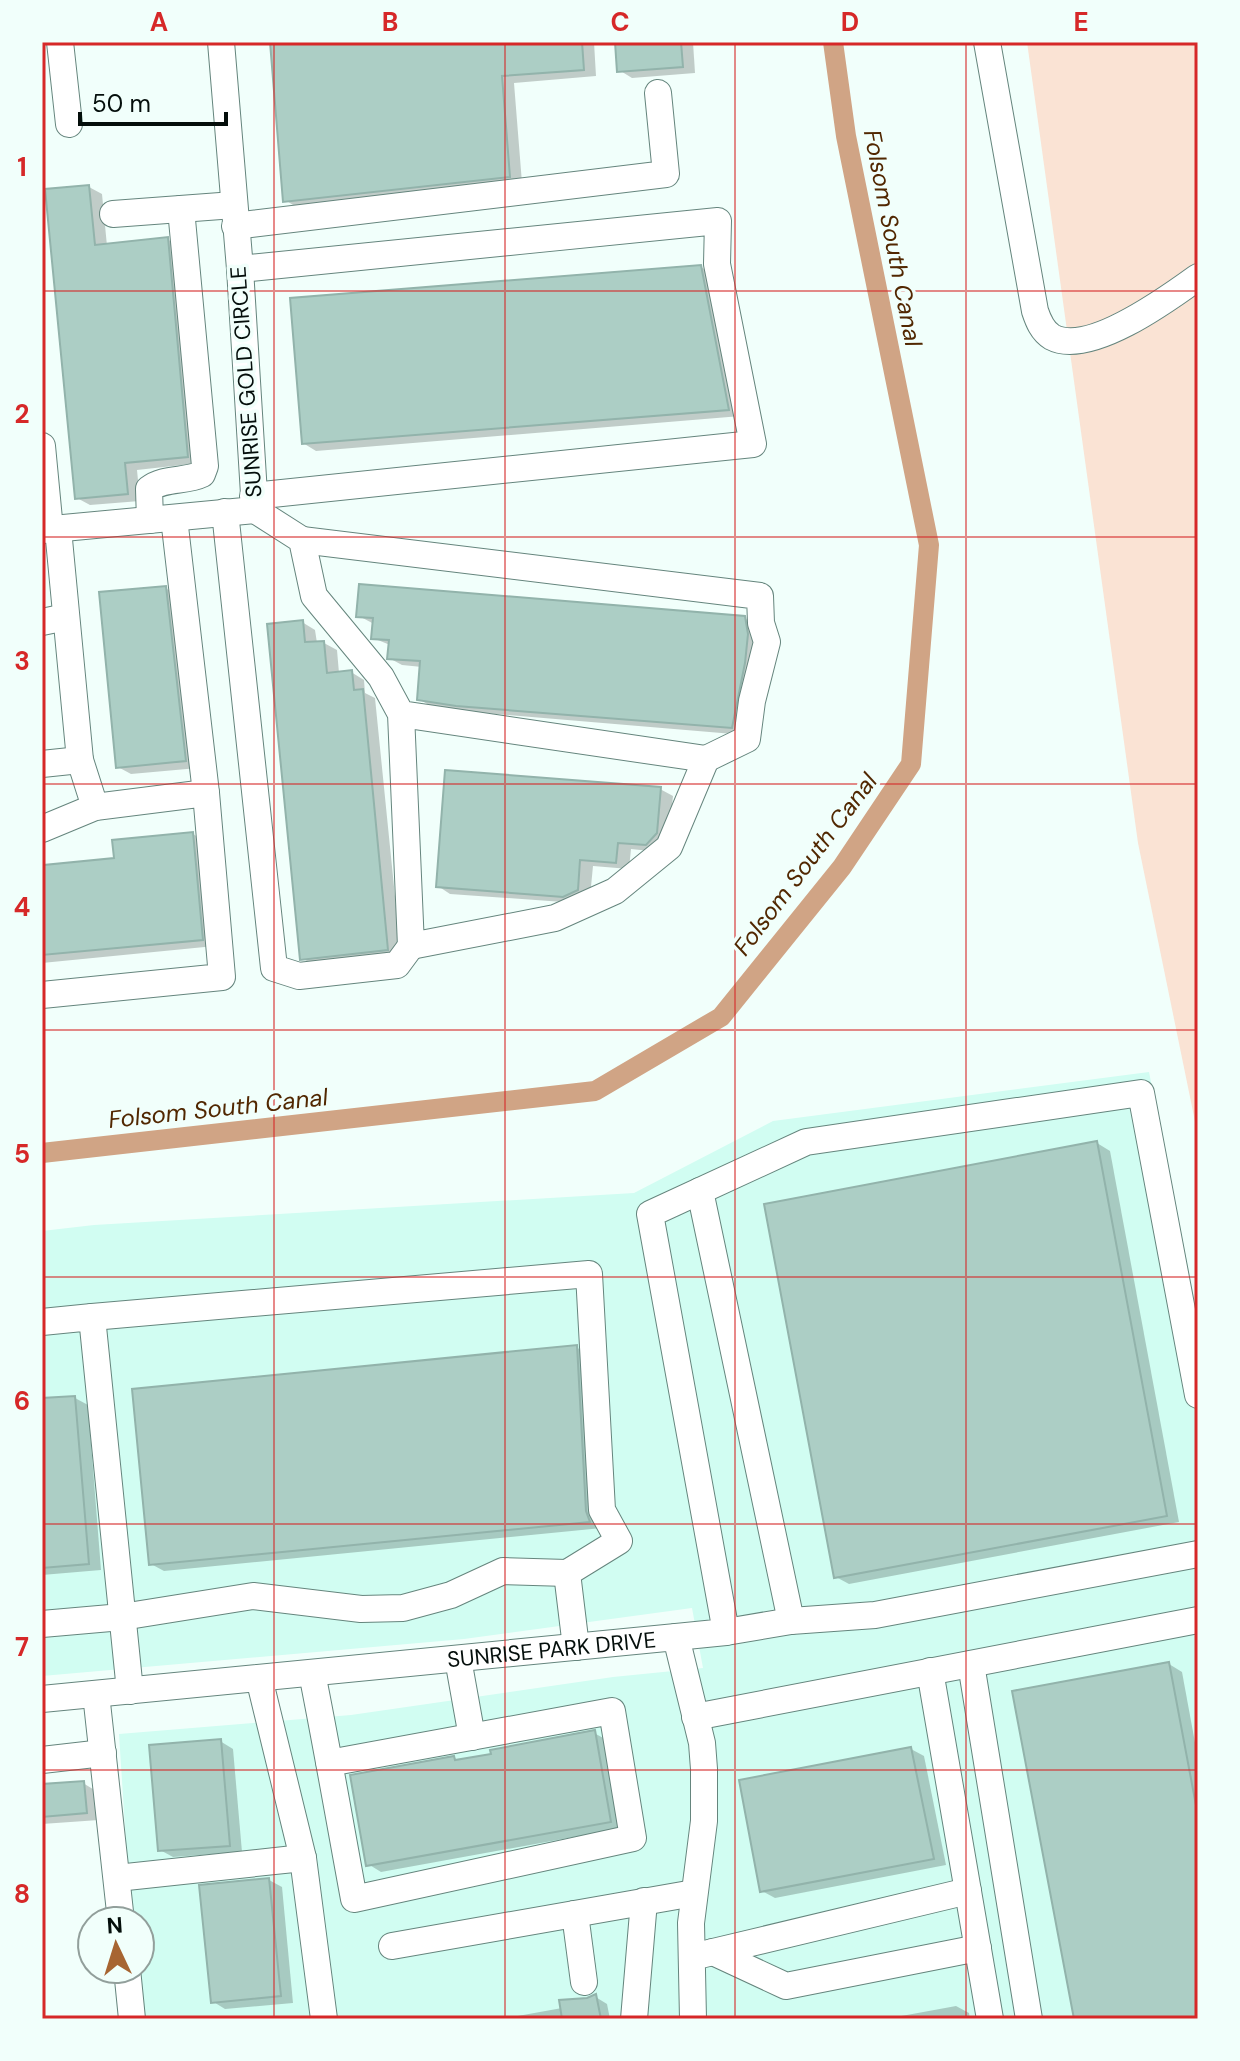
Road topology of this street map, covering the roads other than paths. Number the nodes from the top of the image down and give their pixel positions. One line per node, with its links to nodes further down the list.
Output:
1 (60, 42): 5 (street)
2 (221, 42): 8 (street, SUNRISE GOLD CIRCLE)
3 (987, 42): 10 (street)
4 (658, 93): 8 (street)
5 (69, 124)
6 (181, 209): 7 (street); 8 (street); 14 (street)
7 (113, 214)
8 (234, 215): 9 (street, SUNRISE GOLD CIRCLE)
9 (240, 269): 12 (street, SUNRISE GOLD CIRCLE); 12 (street)
10 (1198, 277)
11 (42, 446): 15 (street)
12 (254, 503): 13 (street, SUNRISE GOLD CIRCLE); 16 (street)
13 (225, 512): 14 (street, SUNRISE GOLD CIRCLE); 25 (street)
14 (162, 519): 15 (street, SUNRISE GOLD CIRCLE); 22 (street)
15 (50, 529): 17 (street)
16 (302, 540): 18 (street); 19 (street)
17 (54, 619): 20 (street)
18 (401, 714): 19 (street); 25 (street)
19 (706, 759): 25 (street)
20 (80, 760): 21 (street); 23 (street)
21 (42, 764)
22 (206, 793): 23 (street); 26 (street)
23 (95, 807): 24 (street)
24 (42, 829)
25 (411, 946)
26 (42, 995)
27 (700, 1191): 30 (street); 35 (street); 37 (street)
28 (92, 1317): 29 (street); 32 (street); 33 (street)
29 (42, 1322)
30 (1198, 1395)
31 (1198, 1554): 35 (street)
32 (567, 1573): 33 (street); 39 (street)
33 (122, 1617): 36 (street); 45 (street)
34 (1198, 1620): 41 (street)
35 (791, 1621): 37 (street)
36 (42, 1624)
37 (726, 1632): 38 (street)
38 (676, 1637): 39 (street, SUNRISE PARK DRIVE); 48 (street, SUNRISE PARK DRIVE)
39 (576, 1647): 40 (street, SUNRISE PARK DRIVE)
40 (458, 1659): 43 (street, SUNRISE PARK DRIVE); 49 (street)
41 (971, 1664): 42 (street); 70 (street)
42 (930, 1671): 48 (street); 55 (street)
43 (312, 1673): 44 (street, SUNRISE PARK DRIVE); 52 (street)
44 (259, 1678): 45 (street, SUNRISE PARK DRIVE); 53 (street)
45 (130, 1691): 46 (street, SUNRISE PARK DRIVE)
46 (96, 1694): 47 (street, SUNRISE PARK DRIVE); 50 (street)
47 (42, 1699)
48 (695, 1717): 56 (street, SUNRISE PARK DRIVE)
49 (472, 1737): 52 (street); 52 (street)
50 (103, 1753): 51 (street); 54 (street)
51 (42, 1760)
52 (329, 1763)
53 (303, 1858): 54 (street); 66 (street)
54 (117, 1878): 58 (street)
55 (968, 1891): 61 (street); 62 (street)
56 (694, 1893): 57 (street); 62 (street, SUNRISE PARK DRIVE)
57 (644, 1901): 59 (street); 67 (street)
58 (120, 1905)
59 (575, 1914): 60 (street); 63 (street)
60 (392, 1946)
61 (978, 1948): 62 (street); 69 (street)
62 (703, 1954): 68 (street, SUNRISE PARK DRIVE)
63 (584, 1982)
64 (129, 1985): 65 (street)
65 (132, 2019)
66 (324, 2019)
67 (634, 2019)
68 (693, 2019)
69 (990, 2019)
70 (1029, 2019)

